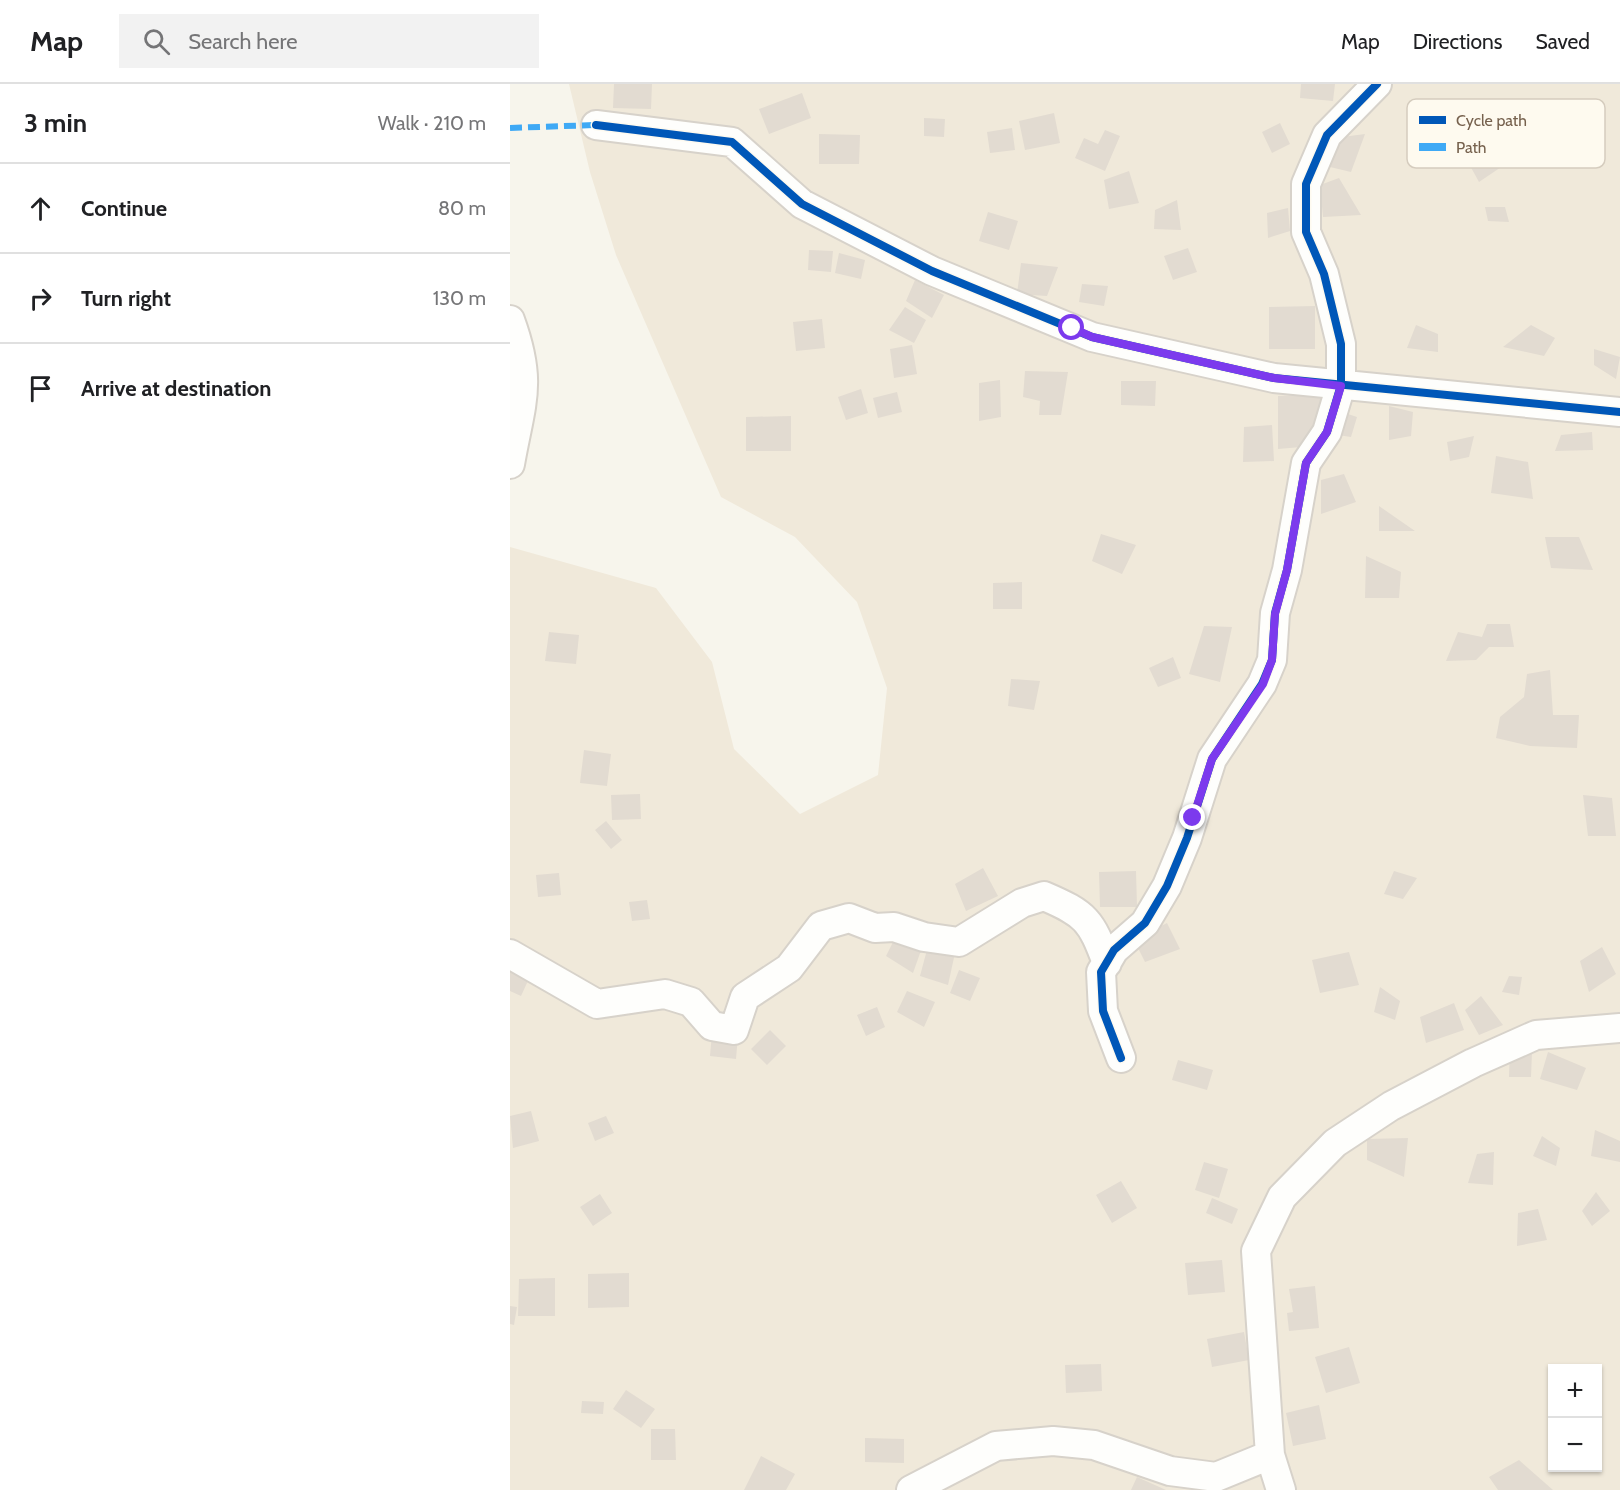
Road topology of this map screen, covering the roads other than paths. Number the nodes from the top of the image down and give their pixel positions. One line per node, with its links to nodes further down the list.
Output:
1 (1377, 84): 4 (street)
2 (596, 125): 4 (street)
3 (510, 320): 6 (street)
4 (1341, 386): 5 (street); 8 (street)
5 (1620, 411)
6 (510, 464)
7 (510, 954): 8 (street)
8 (1107, 963): 10 (street)
9 (1620, 1028): 11 (street)
10 (1120, 1058)
11 (1270, 1455): 12 (street); 13 (street)
12 (911, 1490)
13 (1281, 1490)

